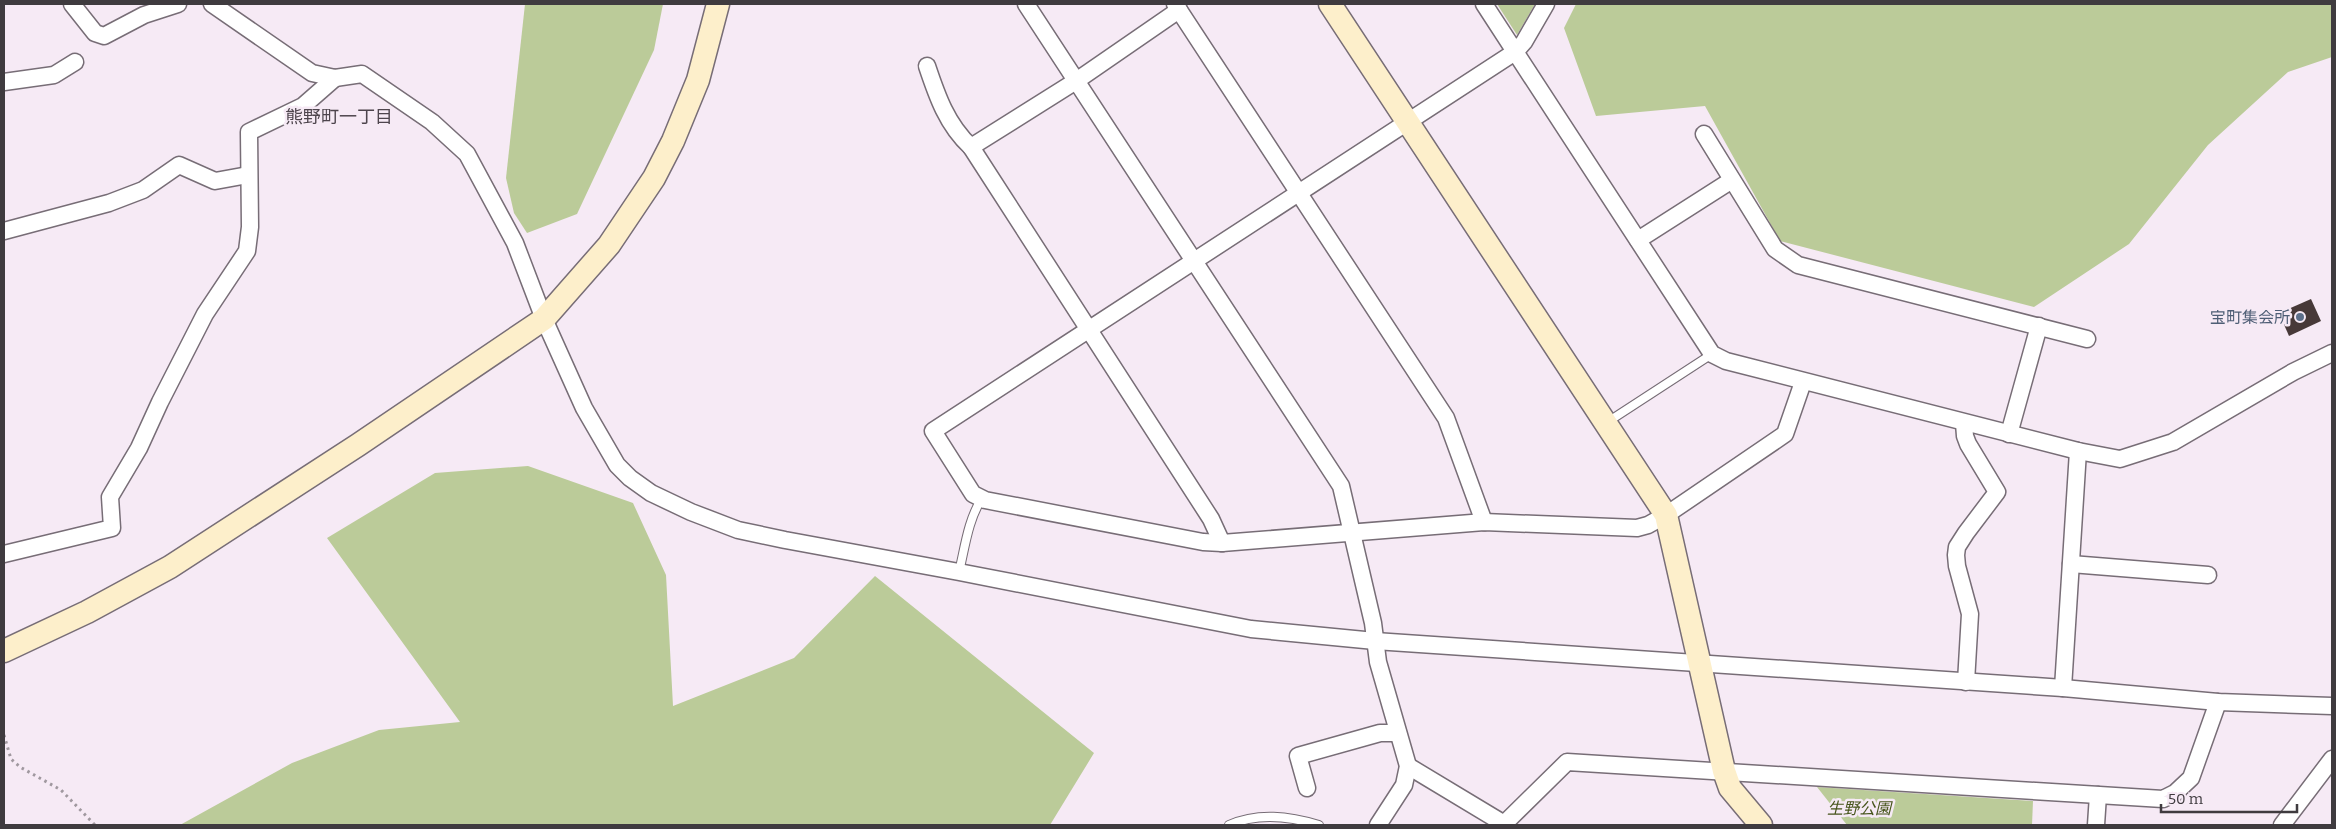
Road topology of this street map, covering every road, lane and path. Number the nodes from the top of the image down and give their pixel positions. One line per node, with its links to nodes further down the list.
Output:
1 (72, 4): 2 (street)
2 (178, 4)
3 (212, 4): 13 (street)
4 (718, 4): 25 (street)
5 (1026, 4): 14 (street)
6 (1330, 4): 16 (street)
7 (1484, 4): 10 (street)
8 (1546, 4): 10 (street)
9 (1177, 7): 14 (street); 21 (street)
10 (1515, 52): 16 (street); 23 (street)
11 (75, 62): 15 (street)
12 (927, 66): 18 (street)
13 (335, 78): 19 (street); 25 (street)
14 (1076, 80): 18 (street); 24 (street)
15 (4, 82)
16 (1407, 122): 21 (street); 33 (street)
17 (1704, 134): 20 (street)
18 (971, 147): 27 (street)
19 (248, 175): 22 (street); 41 (street)
20 (1732, 180): 23 (street); 26 (street)
21 (1298, 192): 24 (street); 38 (street)
22 (4, 232)
23 (1638, 240): 30 (street)
24 (1194, 261): 27 (street); 39 (street)
25 (544, 320): 43 (street); 46 (street)
26 (2039, 326): 28 (street); 34 (street)
27 (1089, 330): 36 (street); 40 (street)
28 (2087, 339)
29 (2332, 353): 35 (street)
30 (1712, 354): 31 (street); 33 (lane)
31 (1803, 382): 32 (street); 37 (street)
32 (1964, 422): 34 (street); 48 (street)
33 (1605, 423): 37 (street)
34 (2008, 434): 35 (street)
35 (2078, 452): 42 (street)
36 (982, 498): 40 (street); 43 (lane)
37 (1666, 515): 38 (street); 47 (street)
38 (1484, 522): 39 (street)
39 (1352, 532): 40 (street); 45 (street)
40 (1222, 543)
41 (4, 554)
42 (2071, 564): 44 (street); 49 (street)
43 (959, 572): 45 (street)
44 (2208, 575)
45 (1376, 641): 47 (street); 52 (street)
46 (4, 651)
47 (1701, 664): 48 (street); 56 (street)
48 (1966, 682): 49 (street)
49 (2063, 688): 50 (street)
50 (2218, 702): 51 (street); 58 (street)
51 (2332, 706)
52 (1398, 733): 55 (street); 57 (street)
53 (4, 735): 60 (path)
54 (2332, 759): 66 (street)
55 (1408, 766): 59 (street); 63 (street)
56 (1724, 772): 58 (street); 59 (street); 64 (street)
57 (1307, 788)
58 (2098, 795): 65 (street)
59 (1505, 824)
60 (95, 825)
61 (1229, 825): 62 (lane)
62 (1319, 825)
63 (1378, 825)
64 (1761, 825)
65 (2096, 825)
66 (2282, 825)

